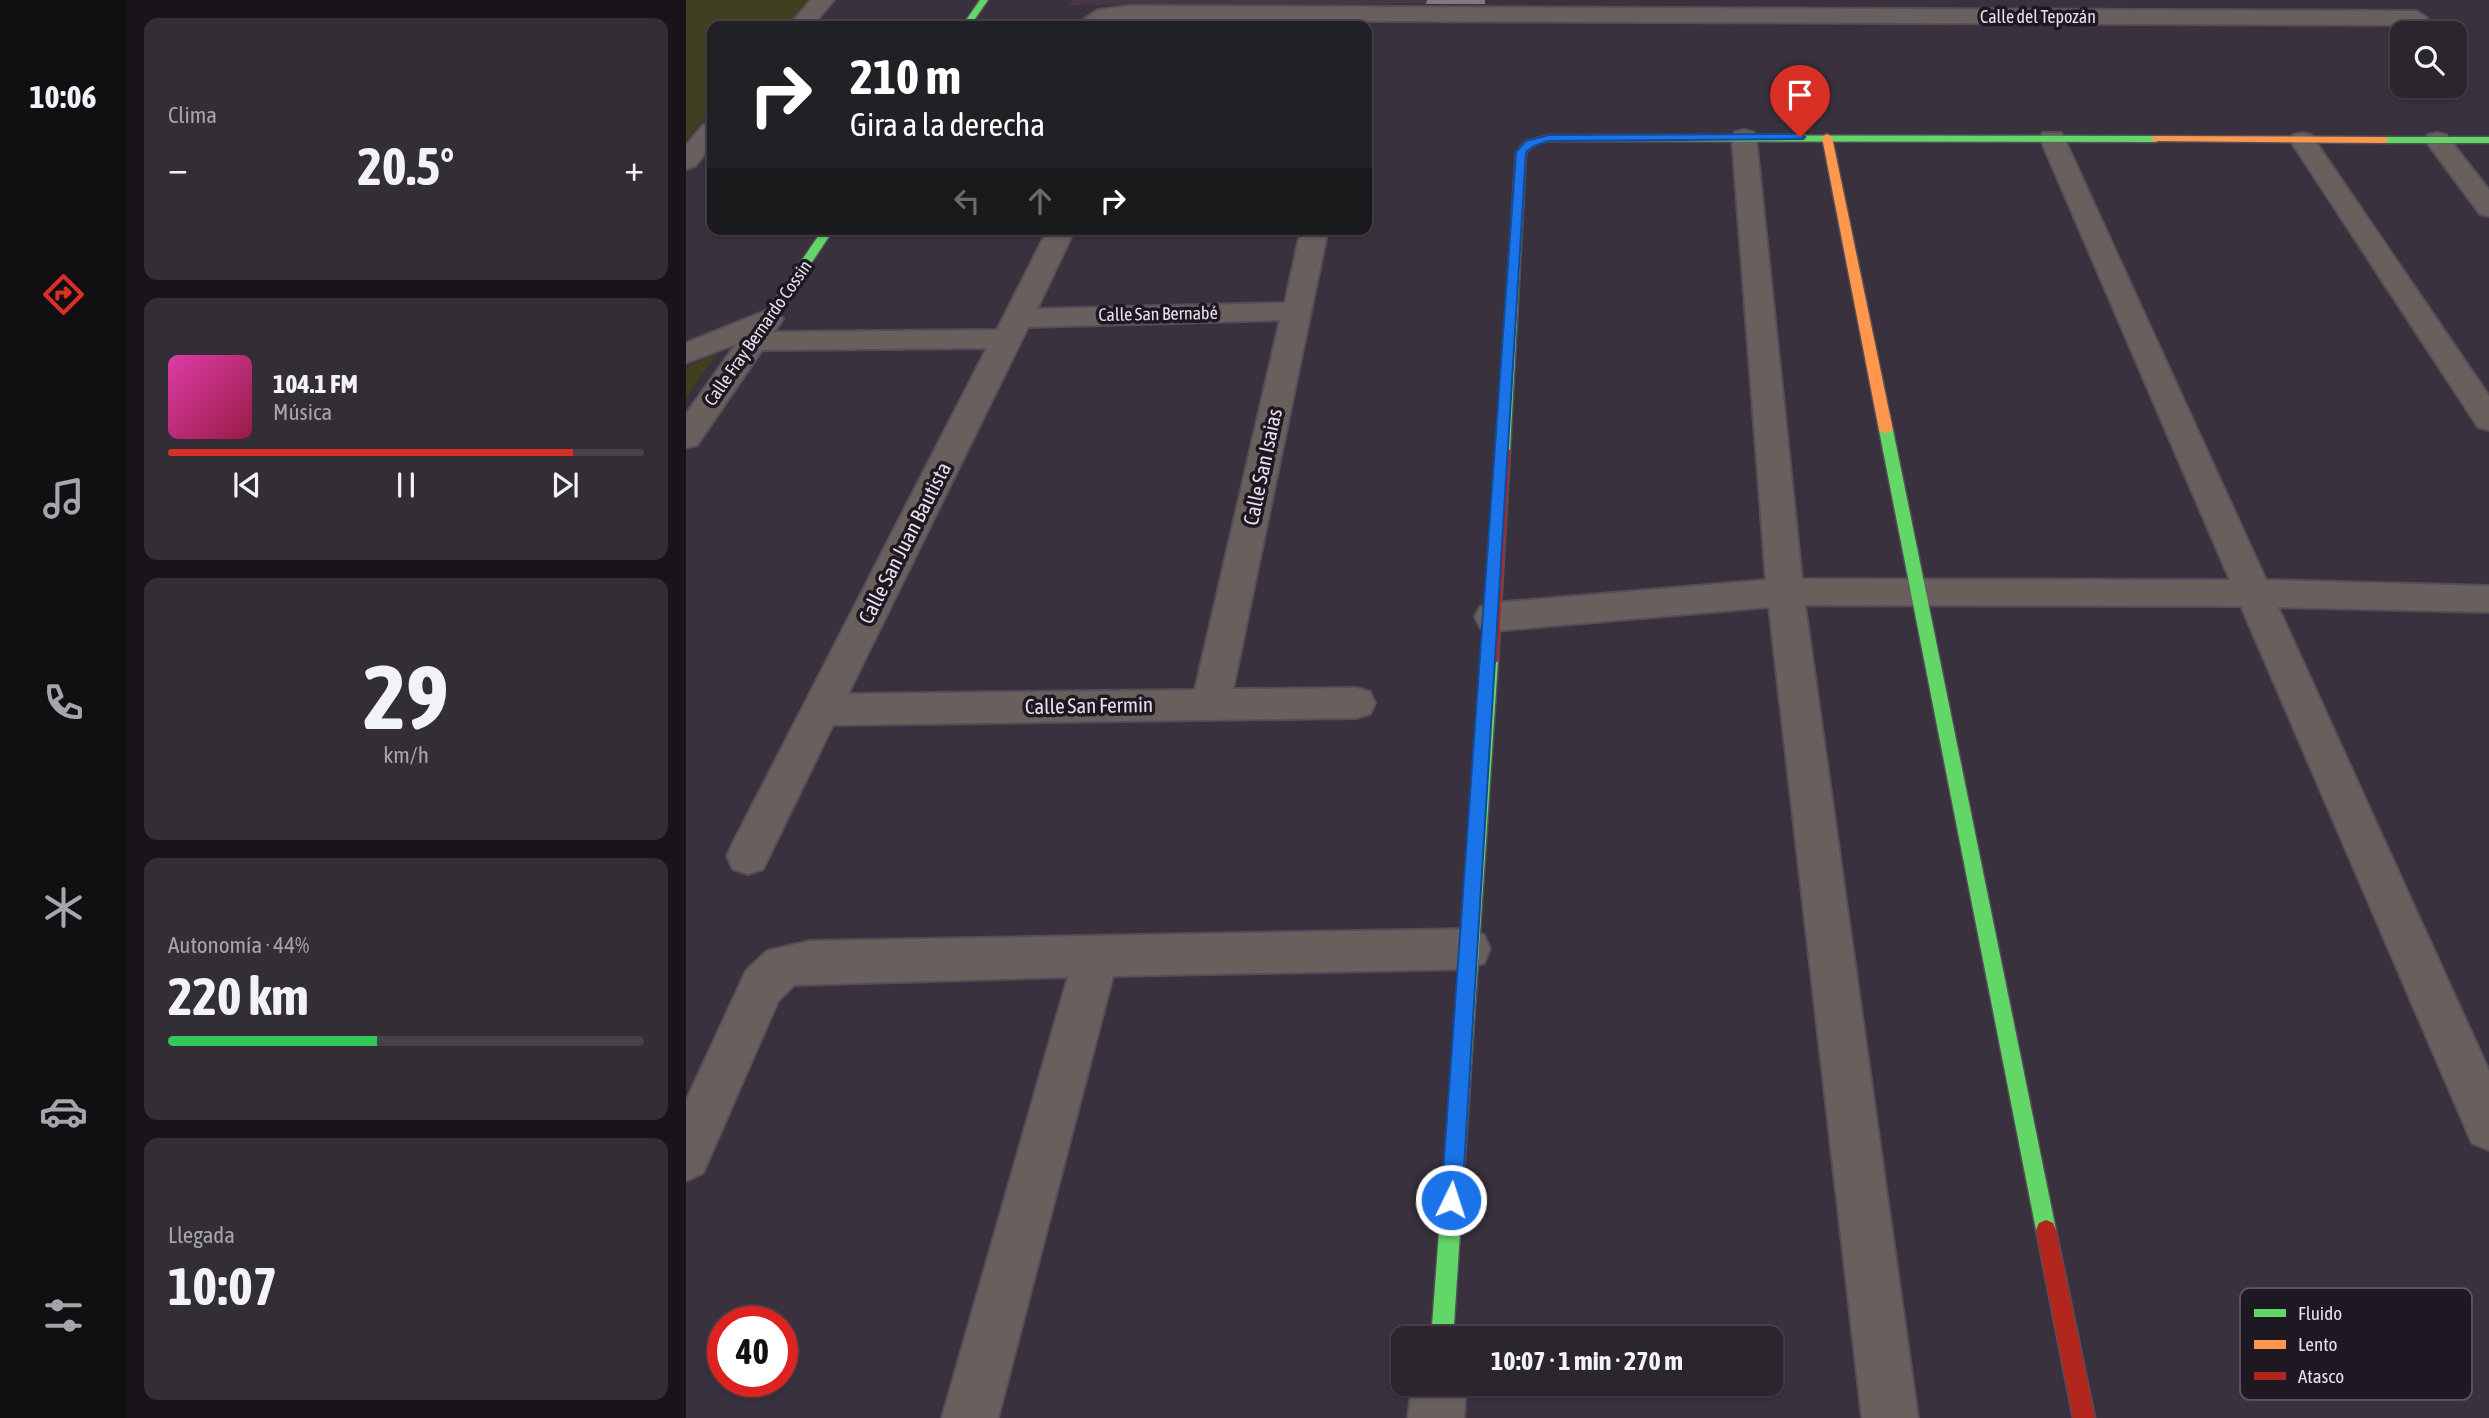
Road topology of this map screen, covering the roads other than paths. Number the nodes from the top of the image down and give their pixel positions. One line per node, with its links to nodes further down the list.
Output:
1 (822, 0): 7 (street)
2 (984, 0): 8 (street)
3 (2301, 0): 5 (street)
4 (1507, 7): 5 (street, Calle del Tepozán); 9 (street, Calle del Tepozán)
5 (2315, 18): 6 (street, Calle del Tepozán)
6 (2416, 18)
7 (804, 21)
8 (969, 21)
9 (1095, 21)
10 (707, 136): 17 (street)
11 (1744, 137): 12 (street); 28 (street); 32 (street)
12 (1827, 137): 13 (street); 29 (street)
13 (2052, 138): 14 (street); 30 (street)
14 (2302, 139): 15 (street); 26 (street)
15 (2437, 140): 16 (street); 18 (street)
16 (2489, 140)
17 (686, 160)
18 (2489, 208)
19 (825, 235): 24 (street, Calle Fray Bernardo Cossin)
20 (1059, 235): 23 (street, Calle San Juan Bautista)
21 (1314, 235): 22 (street, Calle San Isaias)
22 (1298, 311): 23 (street, Calle San Bernabé); 34 (street, Calle San Isaias)
23 (1013, 328): 24 (street, Calle San Bernabé); 35 (street, Calle San Juan Bautista)
24 (760, 330): 25 (street); 27 (street, Calle Fray Bernardo Cossin)
25 (686, 354)
26 (2489, 420)
27 (686, 437)
28 (1784, 592): 29 (street); 32 (street); 45 (street)
29 (1919, 593): 30 (street); 46 (street)
30 (2256, 593): 31 (street); 39 (street)
31 (2489, 599)
32 (1493, 617): 37 (street)
33 (1356, 703): 34 (street, Calle San Fermin)
34 (1211, 705): 35 (street, Calle San Fermin)
35 (822, 709): 36 (street, Calle San Juan Bautista)
36 (748, 856)
37 (1468, 949): 38 (street); 41 (street)
38 (1096, 958): 40 (street); 43 (street)
39 (2489, 1126)
40 (686, 1156)
41 (1443, 1326)
42 (1437, 1396): 44 (street)
43 (970, 1418)
44 (1436, 1418)
45 (1889, 1418)
46 (2084, 1418)

